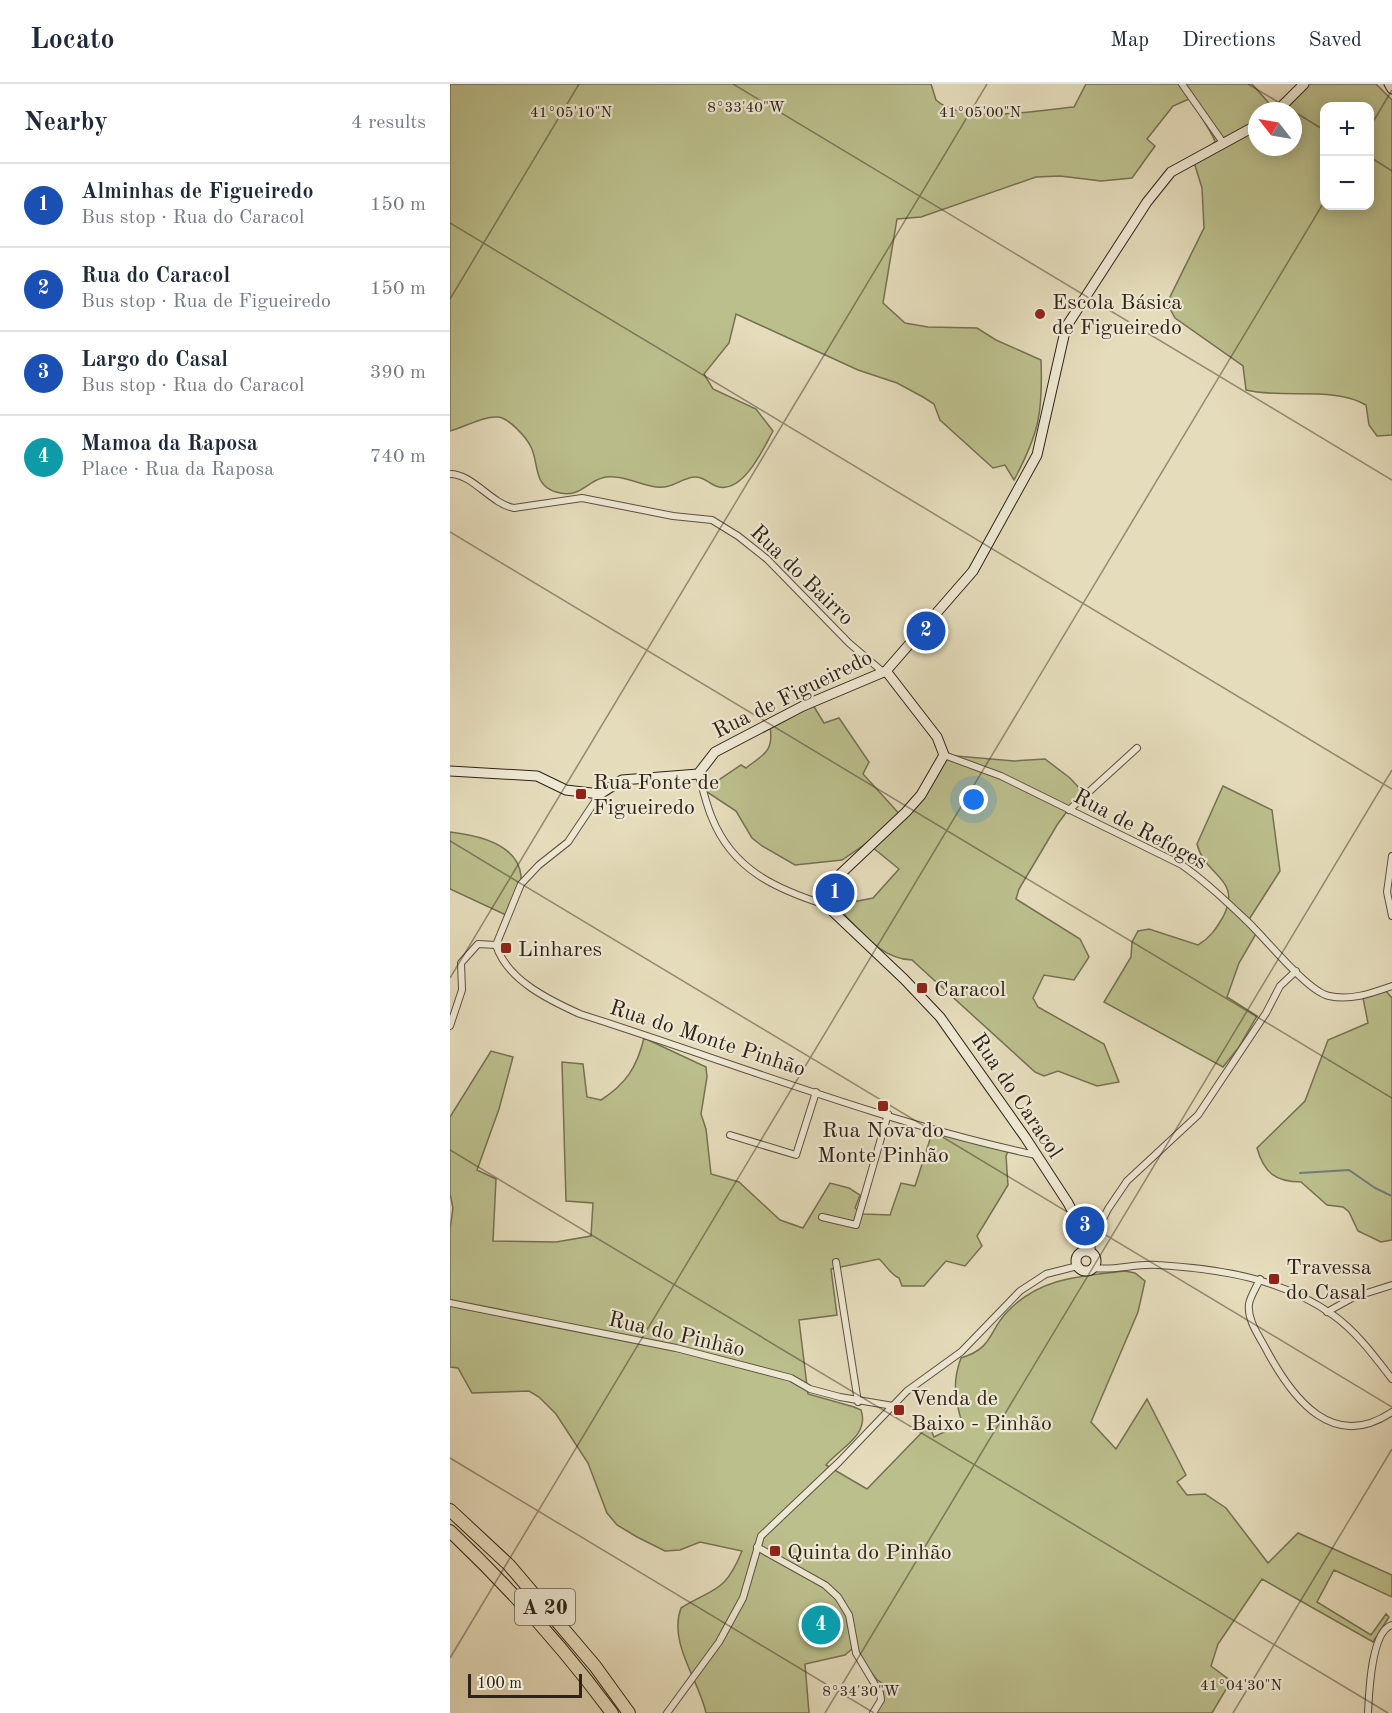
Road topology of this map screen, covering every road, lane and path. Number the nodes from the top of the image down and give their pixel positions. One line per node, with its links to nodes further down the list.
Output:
1 (1182, 84): 7 (street)
2 (1304, 84): 5 (street)
3 (1389, 84): 4 (street)
4 (1392, 89)
5 (1286, 102)
6 (1248, 130): 7 (street, Rua de Figueiredo)
7 (1224, 144): 9 (street, Rua de Figueiredo)
8 (450, 474): 9 (street, Rua do Bairro)
9 (885, 671): 11 (street); 13 (street, Rua de Figueiredo)
10 (1137, 748): 15 (street)
11 (944, 755): 15 (street, Rua de Refoges); 17 (street)
12 (450, 771): 14 (street)
13 (698, 774): 14 (street); 17 (street)
14 (600, 794): 19 (street)
15 (1069, 810): 20 (street, Rua de Refoges)
16 (1392, 856): 18 (street)
17 (826, 905): 26 (street, Rua do Caracol)
18 (1392, 916)
19 (495, 945): 22 (street); 23 (street, Rua do Monte Pinhão)
20 (1296, 971): 21 (street, Rua de Refoges); 28 (street)
21 (1392, 986)
22 (450, 1026)
23 (816, 1092): 24 (street, Rua do Monte Pinhão); 25 (street)
24 (888, 1114): 26 (street, Rua do Monte Pinhão); 27 (street)
25 (730, 1135)
26 (1037, 1155): 28 (street, Rua do Caracol)
27 (822, 1217)
28 (1090, 1248): 30 (street); 31 (street)
29 (836, 1262): 37 (street)
30 (1078, 1266): 31 (street); 38 (street)
31 (1094, 1268): 32 (street)
32 (1260, 1279): 35 (street); 39 (street)
33 (1392, 1285): 35 (street)
34 (450, 1303): 37 (street, Rua do Pinhão)
35 (1328, 1312): 36 (street)
36 (1392, 1379)
37 (858, 1402): 38 (street, Rua do Pinhão)
38 (893, 1406): 42 (street)
39 (1392, 1412)
40 (450, 1510): 45 (highway, A 20)
41 (450, 1531): 44 (highway, A 20)
42 (757, 1546): 46 (street); 47 (street)
43 (1392, 1625): 48 (street)
44 (612, 1713)
45 (629, 1713)
46 (667, 1713)
47 (873, 1713)
48 (1368, 1713)

